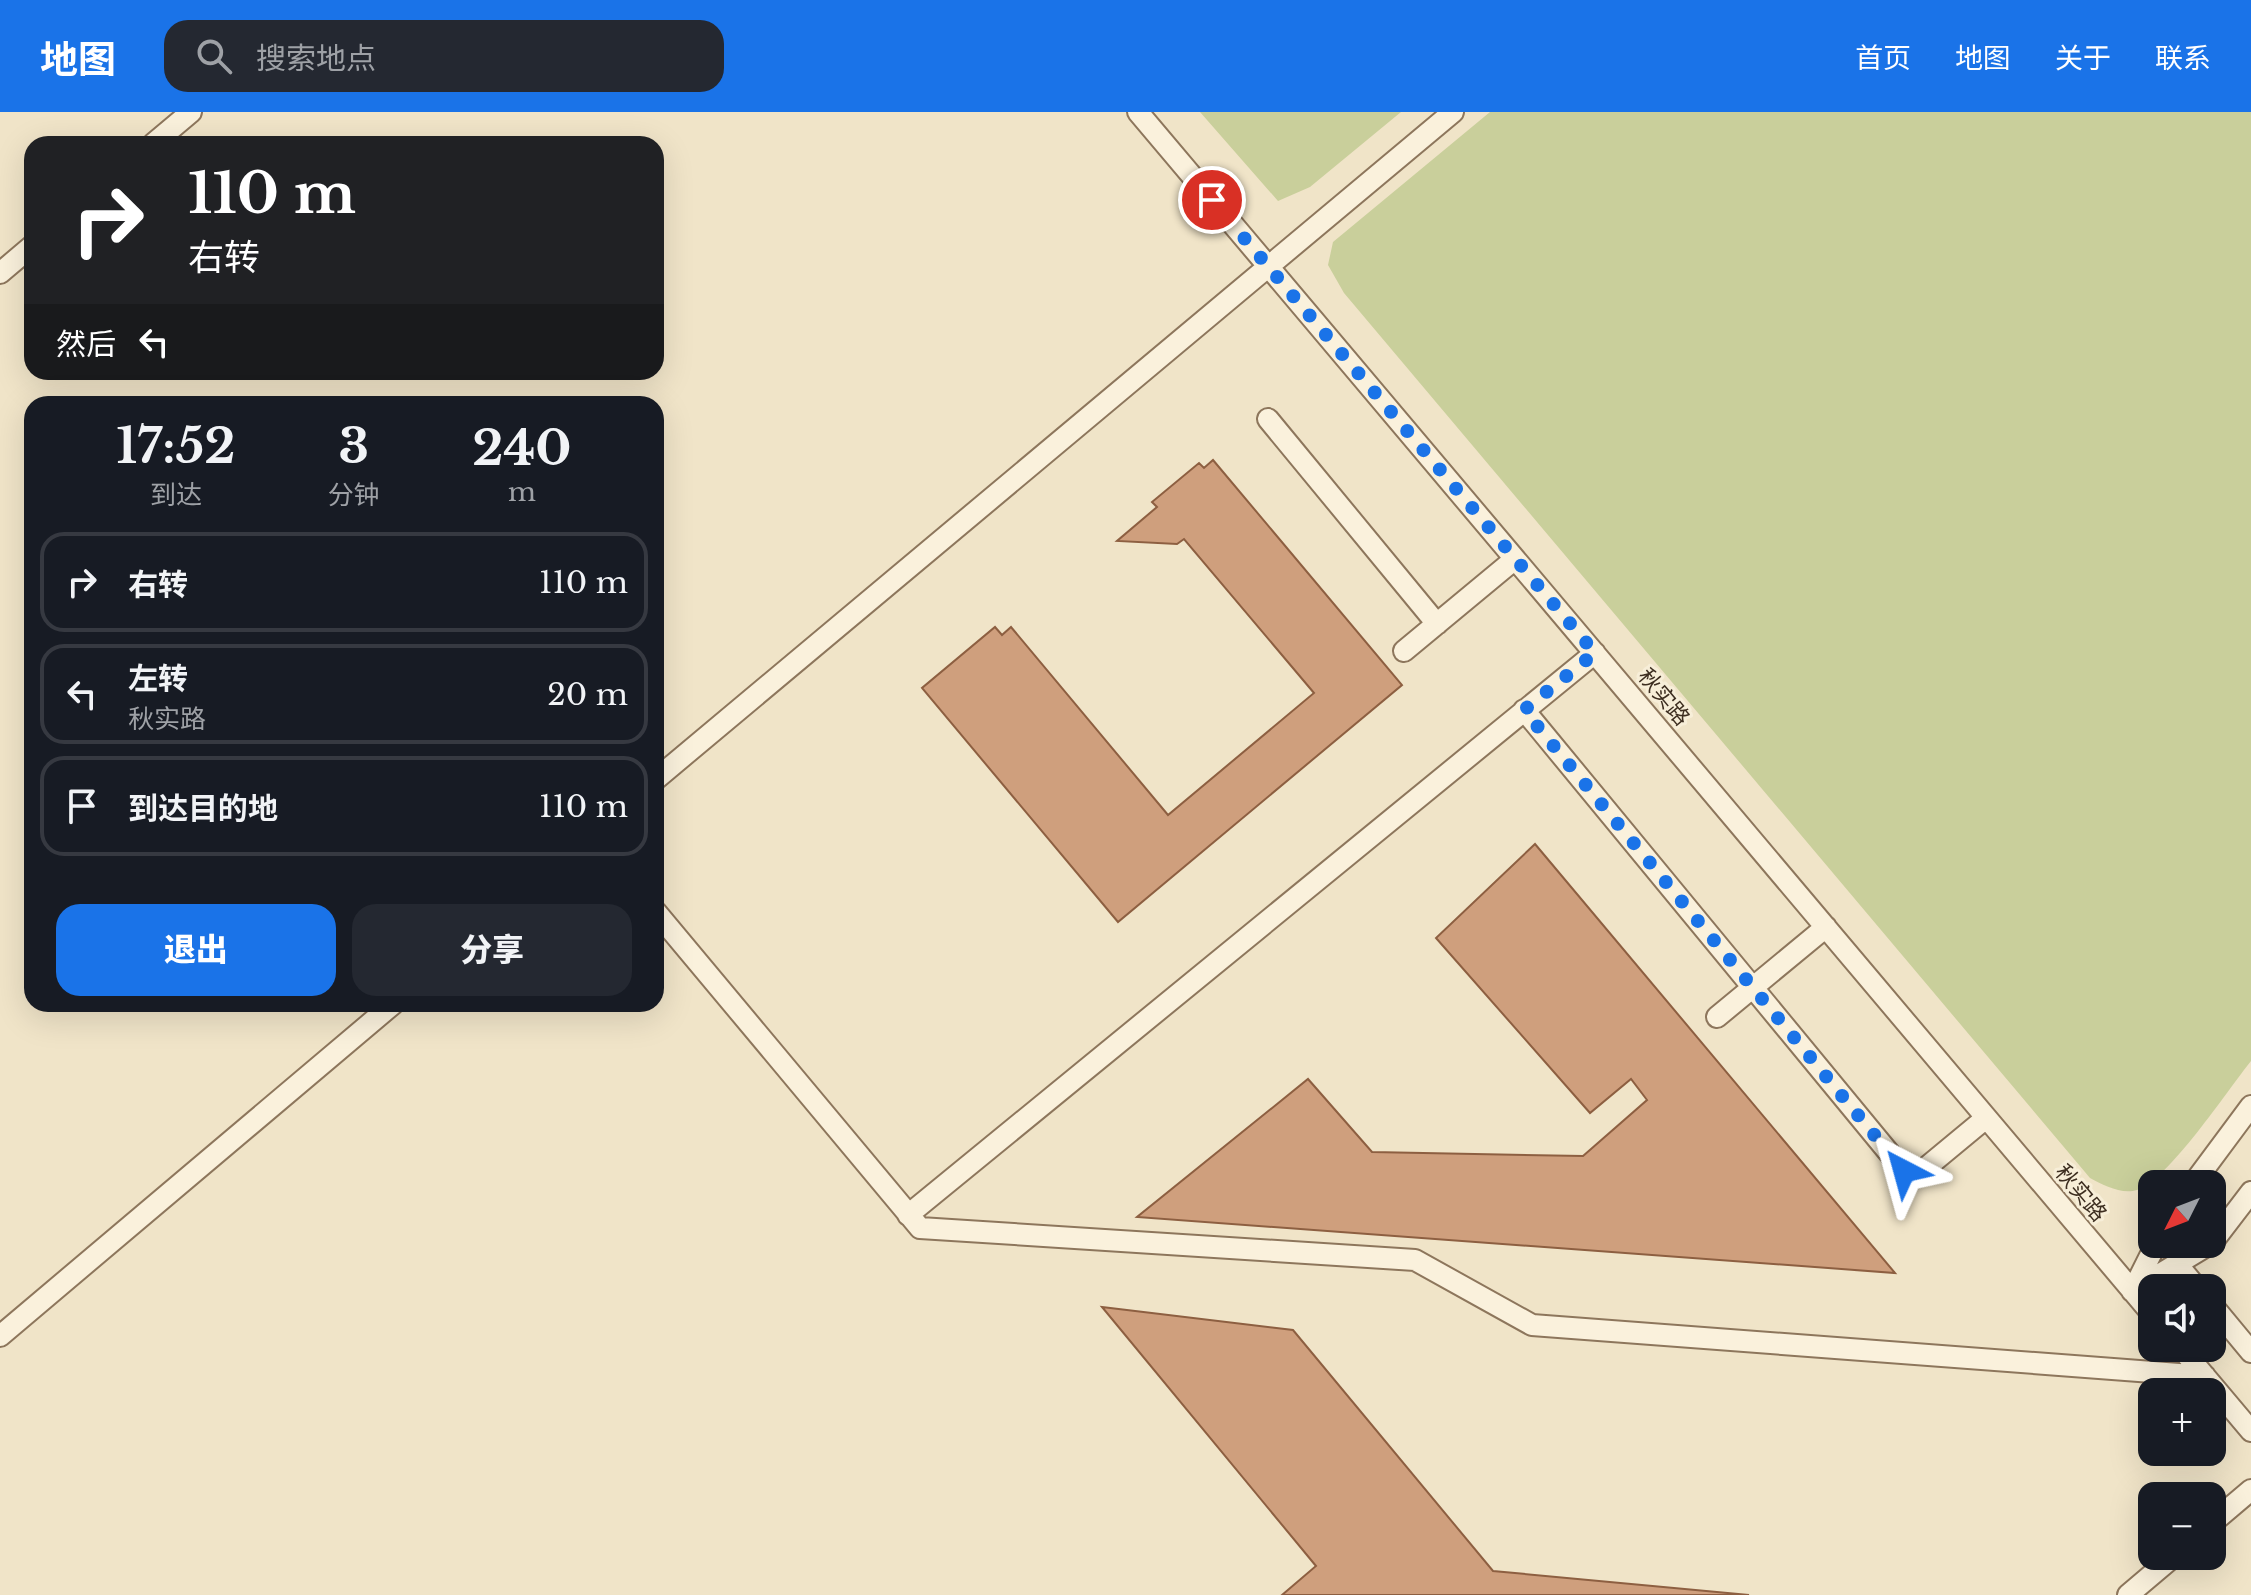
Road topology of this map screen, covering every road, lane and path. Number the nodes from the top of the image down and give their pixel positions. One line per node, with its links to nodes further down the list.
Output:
1 (191, 112): 4 (lane)
2 (1138, 112): 6 (lane, 秋实路)
3 (1453, 112): 6 (lane)
4 (162, 136)
5 (24, 253): 7 (lane)
6 (1268, 266): 9 (lane, 秋实路); 14 (lane)
7 (0, 273)
8 (1268, 419): 10 (lane)
9 (1515, 559): 10 (lane); 12 (lane, 秋实路)
10 (1437, 624): 11 (lane)
11 (1404, 651)
12 (1595, 653): 13 (lane); 16 (lane, 秋实路)
13 (1524, 710): 17 (lane); 24 (lane)
14 (664, 772)
15 (664, 922): 24 (lane)
16 (1826, 927): 17 (lane); 21 (lane, 秋实路)
17 (1753, 987): 19 (lane); 21 (lane)
18 (384, 1012): 33 (lane)
19 (1717, 1017)
20 (2251, 1106): 22 (lane)
21 (1986, 1118): 30 (lane, 秋实路)
22 (2203, 1170)
23 (2251, 1192): 25 (lane)
24 (908, 1215): 36 (lane)
25 (2226, 1224)
26 (2149, 1258): 30 (lane)
27 (2187, 1258): 28 (lane)
28 (2177, 1264): 29 (lane); 30 (lane)
29 (2185, 1274)
30 (2132, 1291): 31 (lane, 秋实路)
31 (2138, 1298)
32 (2226, 1322): 34 (lane)
33 (0, 1336)
34 (2251, 1352)
35 (2193, 1362): 36 (lane)
36 (2205, 1376): 37 (lane)
37 (2251, 1431)
38 (2251, 1490): 39 (lane)
39 (2226, 1511)
40 (2157, 1570): 41 (lane)
41 (2128, 1595)

